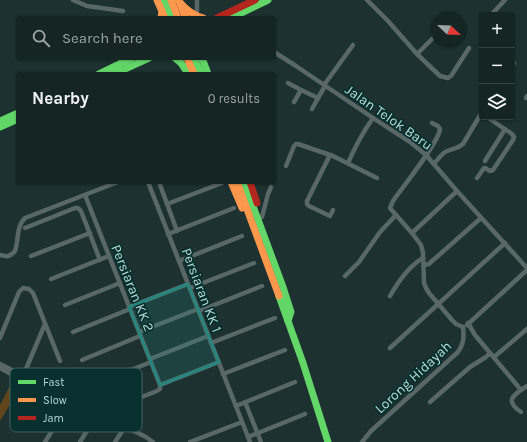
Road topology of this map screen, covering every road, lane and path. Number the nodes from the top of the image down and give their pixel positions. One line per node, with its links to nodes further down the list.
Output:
1 (73, 0): 11 (street)
2 (157, 0): 13 (main road)
3 (164, 0): 14 (main road)
4 (171, 0): 15 (main road)
5 (178, 0): 16 (main road); 17 (main road)
6 (197, 0): 18 (street)
7 (255, 0): 19 (main road)
8 (268, 0): 20 (main road)
9 (367, 0): 25 (street)
10 (504, 0): 12 (street)
11 (123, 11)
12 (494, 12)
13 (163, 16)
14 (170, 16)
15 (181, 16)
16 (182, 16)
17 (198, 16)
18 (200, 16)
19 (221, 16)
20 (236, 16)
21 (431, 40): 25 (street)
22 (353, 45): 39 (street)
23 (469, 48): 25 (street)
24 (276, 53): 39 (street, Jalan Telok Baru)
25 (417, 54)
26 (128, 60): 32 (main road)
27 (145, 60): 33 (main road)
28 (177, 60): 34 (main road)
29 (184, 60): 35 (main road)
30 (195, 60): 36 (main road)
31 (203, 60): 37 (main road)
32 (103, 72)
33 (118, 72)
34 (189, 72)
35 (190, 72)
36 (200, 72)
37 (207, 72)
38 (288, 83): 40 (street)
39 (325, 85): 41 (street); 45 (street, Jalan Telok Baru)
40 (300, 90): 41 (street); 42 (street)
41 (318, 98): 43 (street)
42 (294, 102)
43 (312, 109)
44 (16, 114): 49 (main road)
45 (373, 118): 54 (street, Jalan Telok Baru); 56 (street)
46 (479, 118): 57 (street)
47 (16, 120): 51 (main road)
48 (492, 120): 52 (street)
49 (0, 121)
50 (432, 123): 54 (street)
51 (0, 127)
52 (505, 129): 55 (street); 60 (street)
53 (330, 154): 56 (street); 58 (street); 74 (street)
54 (426, 155): 57 (street, Jalan Telok Baru); 76 (street)
55 (485, 161)
56 (348, 163): 59 (street)
57 (434, 164): 70 (street, Jalan Telok Baru)
58 (286, 166)
59 (377, 178)
60 (477, 178)
61 (113, 184): 71 (street)
62 (149, 184): 85 (street, Persiaran KK 1)
63 (160, 184): 72 (street)
64 (219, 184): 72 (street)
65 (232, 184): 97 (main road)
66 (238, 184): 97 (main road)
67 (245, 184): 97 (main road)
68 (251, 184): 77 (main road)
69 (271, 186): 77 (street)
70 (457, 191): 78 (street, Jalan Telok Baru); 84 (street)
71 (84, 195): 75 (street); 80 (street, Persiaran KK 2)
72 (167, 204): 82 (street)
73 (234, 208): 82 (street)
74 (333, 210)
75 (40, 211): 79 (street); 88 (street)
76 (396, 216): 84 (street); 98 (street)
77 (262, 217): 97 (main road)
78 (481, 218): 87 (street, Jalan Telok Baru); 95 (street)
79 (43, 221): 81 (street); 83 (street)
80 (97, 227): 83 (street); 90 (street, Persiaran KK 2)
81 (25, 228)
82 (177, 230): 85 (street)
83 (89, 232): 89 (street); 92 (street)
84 (412, 233): 91 (street)
85 (168, 234): 93 (street, Persiaran KK 1)
86 (242, 236): 93 (street)
87 (505, 243): 96 (street, Jalan Telok Baru); 104 (street)
88 (0, 255)
89 (31, 256)
90 (109, 256): 92 (street); 100 (street, Persiaran KK 2)
91 (423, 258): 95 (street); 103 (street)
92 (100, 260): 99 (street)
93 (179, 261): 101 (street, Persiaran KK 1)
94 (254, 263): 101 (street)
95 (424, 265): 104 (street)
96 (527, 269): 110 (street)
97 (276, 276): 156 (main road)
98 (345, 276)
99 (52, 279)
100 (120, 283): 105 (street); 106 (street, Persiaran KK 2)
101 (189, 286): 106 (street); 107 (street, Persiaran KK 1)
102 (262, 286): 107 (street)
103 (390, 296)
104 (438, 303): 111 (street); 119 (street)
105 (65, 304)
106 (130, 308): 114 (street); 115 (street, Persiaran KK 2)
107 (198, 310): 115 (street); 116 (street, Persiaran KK 1)
108 (275, 318): 118 (street)
109 (45, 324): 113 (street); 123 (street); 128 (street)
110 (468, 324): 111 (street); 121 (street)
111 (463, 327): 157 (street, Lorong Hidayah)
112 (527, 329): 121 (street)
113 (1, 332): 117 (street)
114 (73, 332)
115 (140, 334): 122 (street); 124 (street, Persiaran KK 2)
116 (208, 336): 118 (street, Persiaran KK 1); 124 (street)
117 (0, 338)
118 (211, 343): 125 (street, Persiaran KK 1)
119 (390, 348)
120 (285, 350): 132 (street)
121 (492, 355): 136 (street); 139 (street)
122 (82, 360)
123 (60, 361)
124 (150, 361): 129 (street); 135 (street, Persiaran KK 2)
125 (219, 362): 132 (street, Persiaran KK 1); 135 (street)
126 (0, 364): 130 (street)
127 (0, 368): 131 (street)
128 (26, 368)
129 (134, 368)
130 (10, 369)
131 (10, 373)
132 (223, 374): 140 (street, Persiaran KK 1)
133 (295, 382): 138 (street)
134 (527, 386): 136 (street)
135 (160, 387): 137 (street)
136 (521, 390): 141 (street)
137 (142, 398)
138 (245, 402): 140 (street); 148 (street)
139 (430, 402)
140 (236, 406): 143 (street, Persiaran KK 1)
141 (521, 412)
142 (305, 414): 148 (street)
143 (242, 422): 149 (street, Persiaran KK 1); 154 (street)
144 (51, 432): 151 (street)
145 (87, 432): 152 (street)
146 (122, 432): 153 (street)
147 (134, 432): 150 (street)
148 (257, 434): 149 (street); 155 (street)
149 (249, 440)
150 (151, 441)
151 (45, 442)
152 (80, 442)
153 (115, 442)
154 (190, 442)
155 (261, 442)
156 (328, 442)
157 (362, 442)

